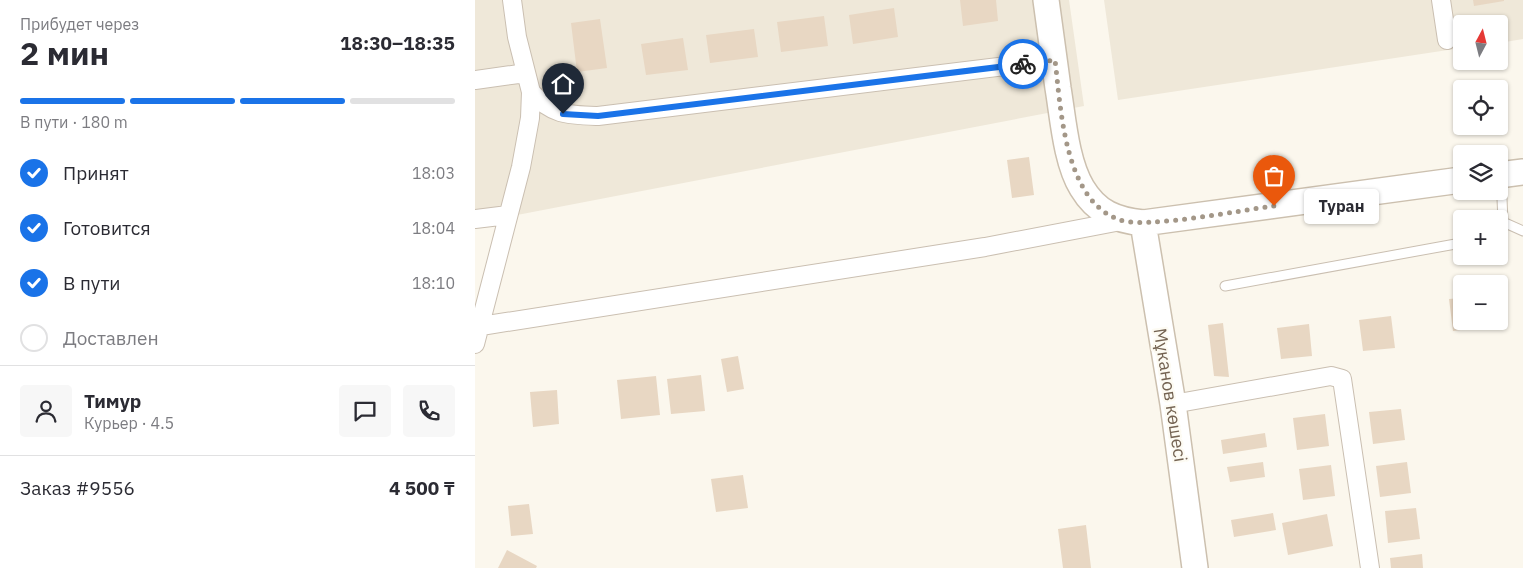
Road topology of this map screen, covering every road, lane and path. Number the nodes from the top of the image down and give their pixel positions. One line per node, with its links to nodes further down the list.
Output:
1 (512, 0): 6 (street)
2 (1046, 0): 5 (main road)
3 (1441, 0): 4 (street)
4 (1447, 40)
5 (1055, 60): 8 (street); 12 (main road)
6 (526, 73): 7 (street); 8 (street)
7 (475, 80)
8 (531, 92): 10 (street)
9 (1453, 181): 12 (main road)
10 (508, 215): 11 (street); 17 (street)
11 (475, 219)
12 (1132, 222): 17 (street); 19 (main road, Мұканов көшесі)
13 (1508, 226): 14 (lane)
14 (1523, 231)
15 (1453, 244): 16 (lane)
16 (1225, 286)
17 (481, 326): 18 (street)
18 (475, 344)
19 (1173, 404): 20 (main road, Мұканов көшесі); 21 (street)
20 (1195, 568)
21 (1370, 568)

